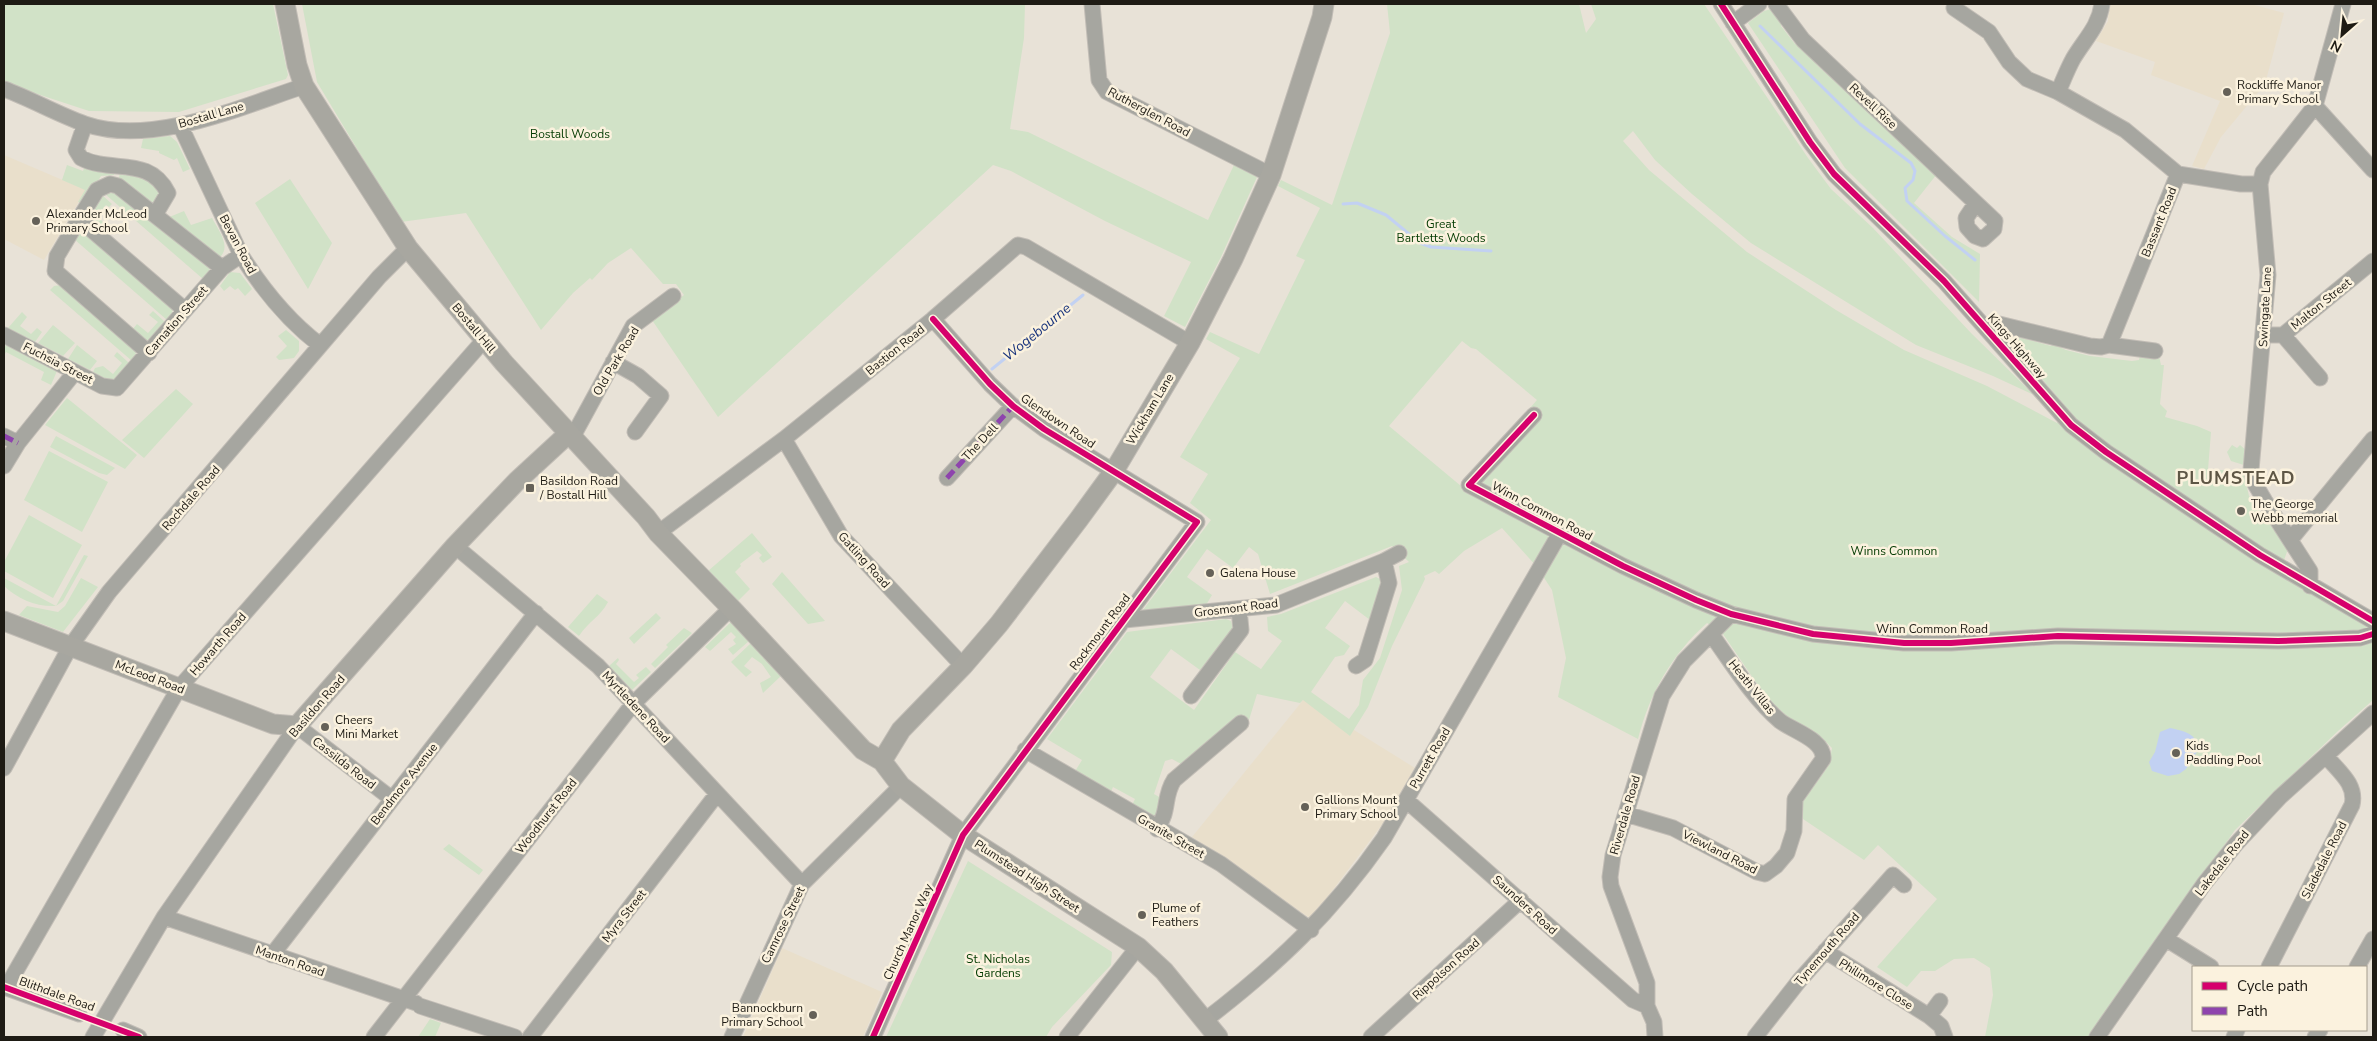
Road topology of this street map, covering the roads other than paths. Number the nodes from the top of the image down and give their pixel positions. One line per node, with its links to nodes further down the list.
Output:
1 (285, 4): 11 (main road, Bostall Hill)
2 (1092, 4): 19 (street, Rutherglen Road)
3 (1324, 4): 19 (main road, Wickham Lane)
4 (1721, 4): 10 (street, Kings Highway)
5 (1758, 4): 10 (street)
6 (1776, 4): 21 (street, Revell Rise)
7 (2102, 4): 13 (street)
8 (2343, 4): 14 (street)
9 (1954, 8): 13 (street)
10 (1733, 22): 31 (street, Kings Highway)
11 (304, 86): 16 (street, Bostall Lane); 24 (main road, Bostall Hill)
12 (4, 89): 15 (street, Bostall Lane)
13 (2058, 92): 18 (street)
14 (2315, 106): 17 (street); 20 (street)
15 (85, 124): 16 (street, Bostall Lane); 22 (street)
16 (180, 125): 25 (street, Bevan Road)
17 (2373, 170)
18 (2178, 174): 20 (street, Bassant Road); 38 (street, Bassant Road)
19 (1271, 175): 36 (main road, Wickham Lane)
20 (2260, 184): 33 (street, Swingate Lane)
21 (1976, 203)
22 (154, 215): 23 (street); 27 (street)
23 (79, 219): 29 (street); 40 (street)
24 (408, 248): 35 (main road, Bostall Hill); 37 (street, Rochdale Road)
25 (241, 255): 27 (street, Carnation Street); 37 (street, Bevan Road)
26 (2373, 261): 34 (street, Malton Street)
27 (222, 268): 29 (street, Carnation Street)
28 (673, 296): 41 (street, Old Park Road)
29 (185, 310): 40 (street, Carnation Street)
30 (933, 319): 36 (street, Bastion Road); 45 (street, Glendown Road); 50 (street, Bastion Road)
31 (1988, 331): 38 (street); 62 (street, Kings Highway)
32 (4, 335): 42 (street, Fuchsia Street)
33 (2264, 335): 34 (street, Malton Street); 58 (street, Swingate Lane)
34 (2282, 335): 43 (street)
35 (484, 340): 49 (main road, Bostall Hill); 75 (street, Howarth Road)
36 (1190, 343): 54 (main road, Wickham Lane)
37 (320, 345): 72 (street, Rochdale Road)
38 (2109, 346): 39 (street)
39 (2155, 351)
40 (149, 353): 44 (street, Carnation Street)
41 (613, 362): 47 (street); 49 (street, Old Park Road)
42 (75, 372): 44 (street, Fuchsia Street); 52 (street)
43 (2320, 378)
44 (114, 389)
45 (1013, 406): 54 (street, Glendown Road); 55 (street, The Dell)
46 (1534, 415): 57 (street, Winn Common Road)
47 (635, 432)
48 (4, 436): 52 (street)
49 (570, 436): 56 (main road, Bostall Hill); 59 (main road, Basildon Road)
50 (784, 439): 56 (street, Bastion Road); 73 (street, Gatling Road)
51 (2373, 439): 58 (street)
52 (18, 443): 53 (street)
53 (4, 466)
54 (1114, 471): 67 (street, Rockmount Road); 73 (main road, Wickham Lane)
55 (947, 478)
56 (658, 533): 63 (main road, Bostall Hill)
57 (1560, 533): 66 (street, Winn Common Road); 89 (street, Purrett Road)
58 (2291, 540): 62 (street, Swingate Lane)
59 (455, 546): 65 (street, Myrtledene Road); 80 (main road, Basildon Road)
60 (1399, 553): 61 (street, Grosmont Road)
61 (1384, 561): 64 (street, Grosmont Road); 74 (street)
62 (2310, 586): 69 (street, Kings Highway)
63 (731, 608): 77 (street, Woodhurst Road); 84 (main road, Plumstead High Street)
64 (1239, 609): 67 (street, Grosmont Road); 76 (street)
65 (536, 613): 77 (street, Myrtledene Road); 88 (street, Bendmore Avenue)
66 (1731, 614): 70 (street, Riverdale Road); 71 (street, Winn Common Road)
67 (1124, 620): 81 (street, Rockmount Road)
68 (4, 621): 72 (main road, McLeod Road)
69 (2373, 621)
70 (1711, 634): 82 (street, Heath Villas); 90 (street, Riverdale Road)
71 (2373, 634)
72 (70, 646): 75 (main road, McLeod Road); 85 (street, Rochdale Road)
73 (963, 666): 84 (main road, Wickham Lane)
74 (1356, 666)
75 (179, 688): 80 (main road, McLeod Road); 106 (street, Howarth Road)
76 (1191, 696)
77 (633, 704): 87 (street, Myrtledene Road); 107 (street, Woodhurst Road)
78 (2373, 713): 83 (street, Lakedale Road)
79 (1241, 723): 91 (street)
80 (298, 726): 88 (street, Cassilda Road); 96 (street, Basildon Road)
81 (1025, 750): 91 (street, Granite Street); 92 (street, Rockmount Road)
82 (1824, 753): 90 (street, Viewland Road)
83 (2326, 756): 98 (street, Lakedale Road); 104 (street, Sladedale Road)
84 (882, 761): 86 (main road, Plumstead High Street)
85 (4, 768)
86 (901, 786): 92 (main road, Plumstead High Street); 93 (street, Camrose Street)
87 (717, 794): 93 (street, Myrtledene Road); 118 (street, Myra Street)
88 (392, 799): 102 (street, Bendmore Avenue)
89 (1406, 800): 95 (street, Saunders Road); 97 (street, Purrett Road)
90 (1626, 814): 109 (street, Riverdale Road)
91 (1157, 829): 97 (street, Granite Street)
92 (963, 835): 100 (main road, Plumstead High Street); 120 (street, Church Manor Way)
93 (802, 884): 119 (street, Camrose Street)
94 (1904, 885): 101 (street, Tynemouth Road)
95 (1521, 900): 109 (street, Saunders Road); 123 (street, Rippolson Road)
96 (164, 917): 102 (street, Manton Road); 112 (street, Basildon Road)
97 (1311, 930): 111 (street, Purrett Road)
98 (2166, 939): 103 (street); 127 (street, Lakedale Road)
99 (2373, 939): 105 (street)
100 (1138, 947): 111 (main road, Plumstead High Street); 121 (street)
101 (1825, 951): 110 (street, Philimore Close); 125 (street, Tynemouth Road)
102 (272, 955): 107 (street, Manton Road)
103 (2209, 966)
104 (2270, 966)
105 (2358, 966)
106 (5, 987): 112 (street, Blithdale Road)
107 (413, 1002): 116 (street, Woodhurst Road); 117 (street, Manton Road)
108 (1940, 1002): 110 (street)
109 (1647, 1006): 124 (street, Riverdale Road)
110 (1929, 1016): 126 (street, Philimore Close)
111 (1204, 1021): 122 (main road, Plumstead High Street)
112 (102, 1022): 114 (street, Basildon Road)
113 (123, 1030): 115 (street)
114 (93, 1037)
115 (139, 1037)
116 (374, 1037)
117 (515, 1037)
118 (530, 1037)
119 (732, 1037)
120 (872, 1037)
121 (1067, 1037)
122 (1218, 1037)
123 (1371, 1037)
124 (1655, 1037)
125 (1755, 1037)
126 (1945, 1037)
127 (2097, 1037)

